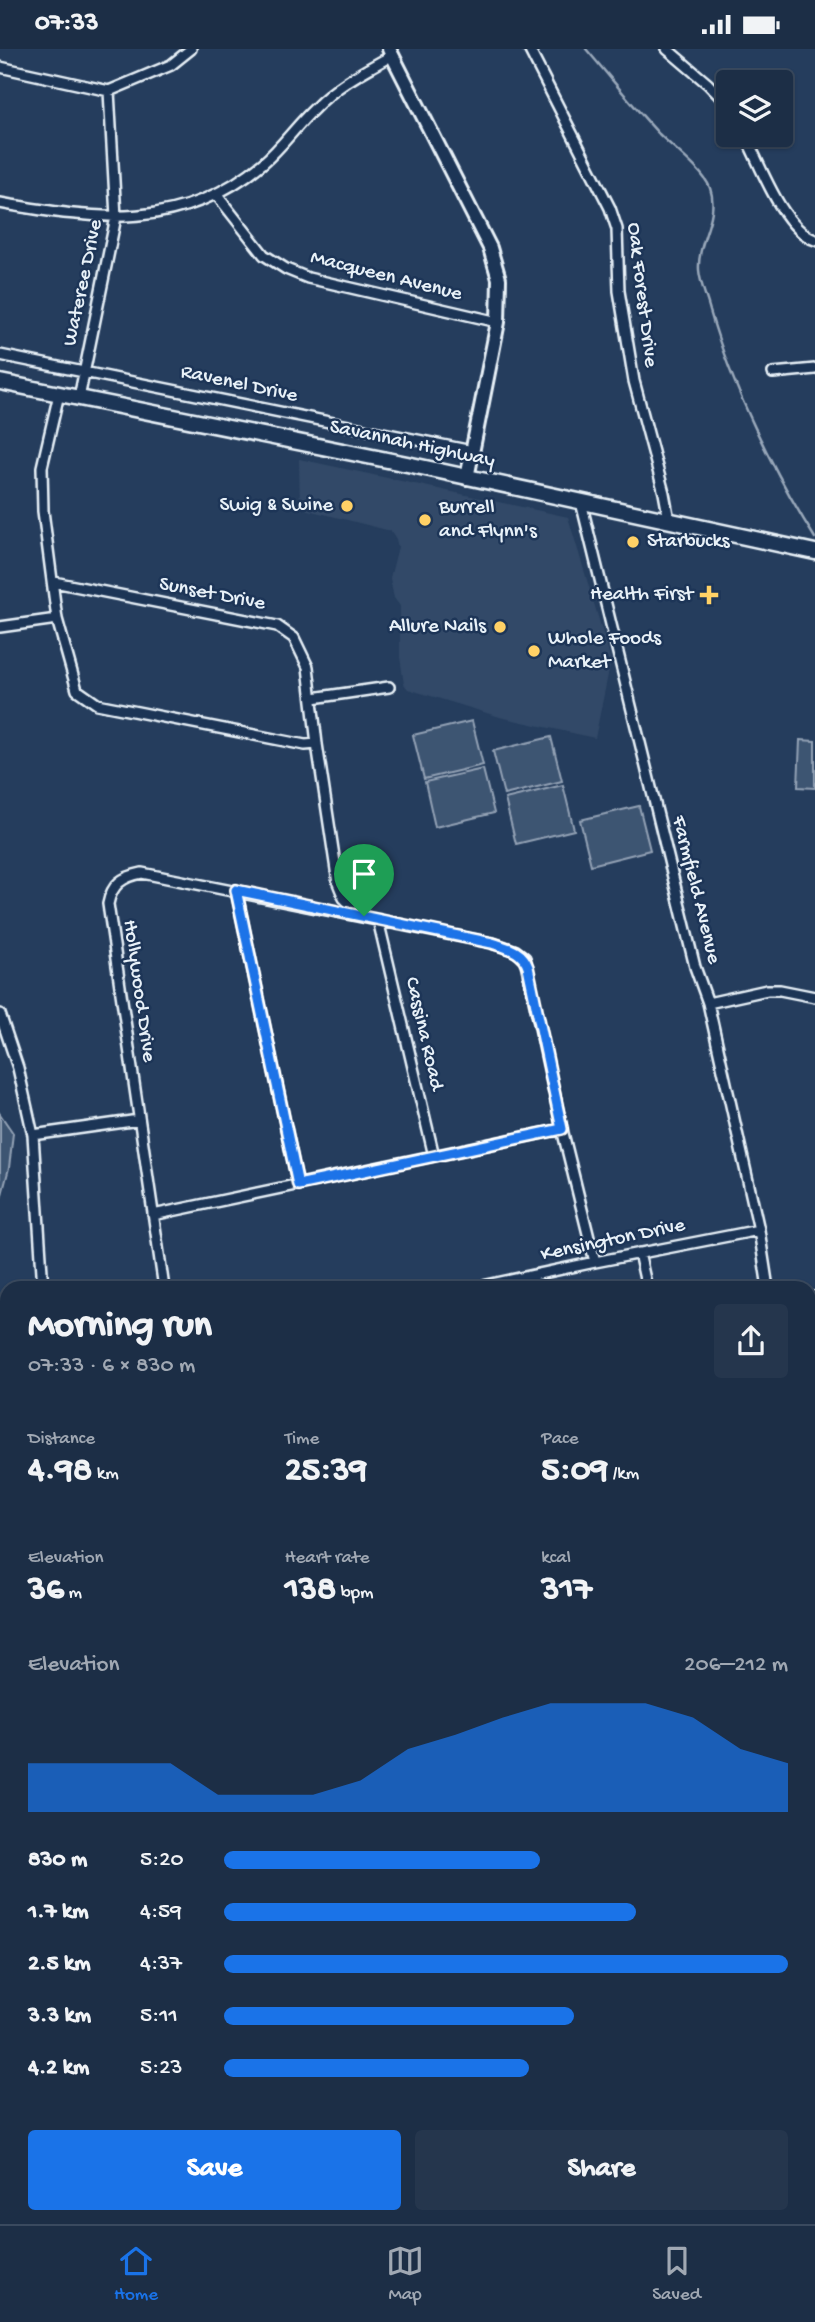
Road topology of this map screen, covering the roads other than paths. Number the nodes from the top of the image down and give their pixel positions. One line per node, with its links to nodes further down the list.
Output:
1 (191, 49): 6 (street)
2 (528, 49): 24 (street, Oak Forest Drive)
3 (667, 49): 7 (street)
4 (391, 52): 9 (street); 13 (main road)
5 (0, 67): 6 (street)
6 (109, 91): 11 (street, Wateree Drive)
7 (716, 92)
8 (751, 147): 12 (street)
9 (216, 194): 11 (street); 13 (street, Macqueen Avenue)
10 (0, 203): 11 (street)
11 (116, 217): 16 (street, Wateree Drive)
12 (815, 240)
13 (498, 322): 21 (main road)
14 (0, 355): 16 (street, Ravenel Drive)
15 (815, 369): 17 (street)
16 (84, 371): 20 (street, Wateree Drive); 21 (street, Ravenel Drive)
17 (773, 373)
18 (0, 382): 19 (highway, Savannah Highway)
19 (59, 394): 20 (highway, Savannah Highway); 26 (street)
20 (79, 398): 22 (highway, Savannah Highway)
21 (472, 451): 22 (main road)
22 (467, 478): 23 (highway, Savannah Highway)
23 (580, 502): 24 (highway, Savannah Highway); 36 (street, Farmfield Avenue)
24 (669, 520): 25 (highway, Savannah Highway)
25 (815, 552)
26 (54, 582): 27 (street); 30 (street, Sunset Drive)
27 (57, 619): 28 (street); 31 (street)
28 (0, 627)
29 (389, 687): 30 (street)
30 (313, 698): 31 (street, Sunset Drive)
31 (317, 744): 33 (street, Sunset Drive)
32 (236, 890): 33 (street, Hollywood Drive); 38 (street, Hollywood Drive); 42 (street)
33 (364, 916): 34 (street, Hollywood Drive)
34 (378, 920): 39 (street, Hollywood Drive); 41 (street, Cassina Road)
35 (815, 997): 36 (street)
36 (708, 1003): 44 (street, Farmfield Avenue)
37 (0, 1014): 40 (street)
38 (139, 1119): 40 (street); 43 (street, Hollywood Drive)
39 (562, 1129): 41 (street); 46 (street)
40 (33, 1135): 48 (street)
41 (434, 1156): 42 (street)
42 (298, 1185): 43 (street)
43 (153, 1215): 49 (street, Hollywood Drive)
44 (759, 1230): 45 (street, Kensington Drive); 53 (street, Farmfield Avenue)
45 (639, 1253): 46 (street, Kensington Drive); 52 (street)
46 (595, 1262): 47 (street, Kensington Drive)
47 (536, 1275): 50 (street, Kensington Drive); 51 (street)
48 (43, 1281)
49 (163, 1281)
50 (507, 1281)
51 (537, 1281)
52 (645, 1281)
53 (767, 1281)

